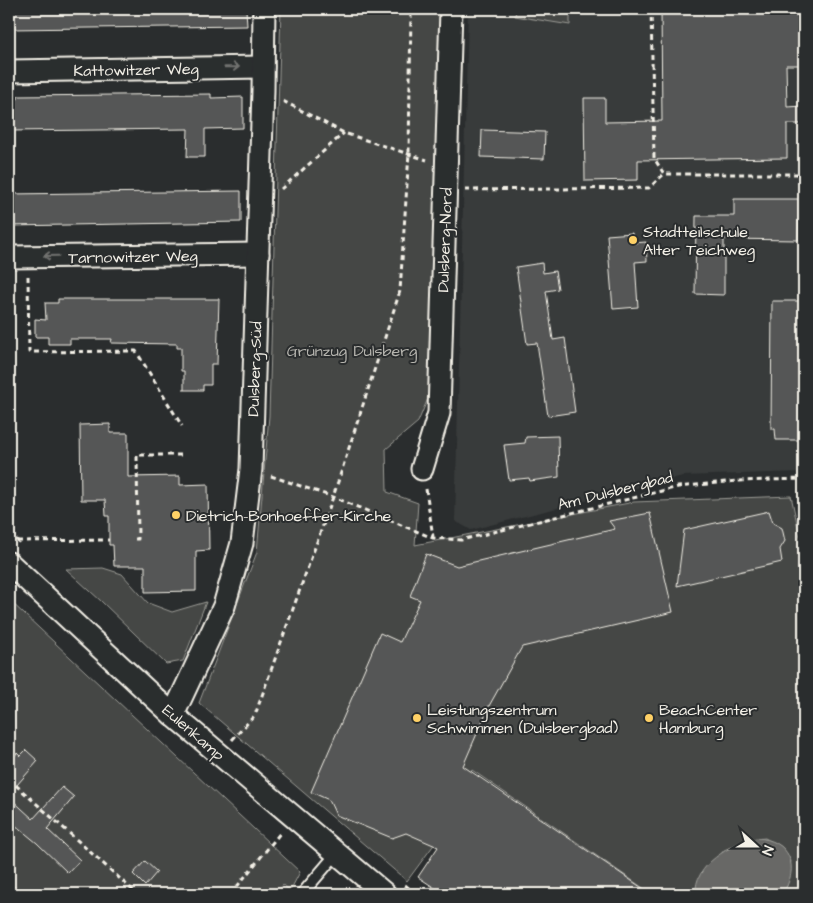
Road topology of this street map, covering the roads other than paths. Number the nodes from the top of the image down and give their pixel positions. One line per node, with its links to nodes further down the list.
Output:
1 (264, 9): 3 (street, Dulsberg-Süd)
2 (451, 9): 7 (street, Dulsberg-Nord)
3 (263, 67): 4 (street, Kattowitzer Weg, one-way to 3); 5 (street, Dulsberg-Süd)
4 (9, 70)
5 (258, 254): 6 (street, Tarnowitzer Weg, one-way to 6); 9 (street, Dulsberg-Süd)
6 (19, 257)
7 (422, 469)
8 (9, 563): 9 (street, Eulenkamp)
9 (173, 715): 10 (street, Eulenkamp)
10 (337, 853): 11 (street, Eulenkamp); 12 (lane)
11 (393, 889)
12 (302, 894)

